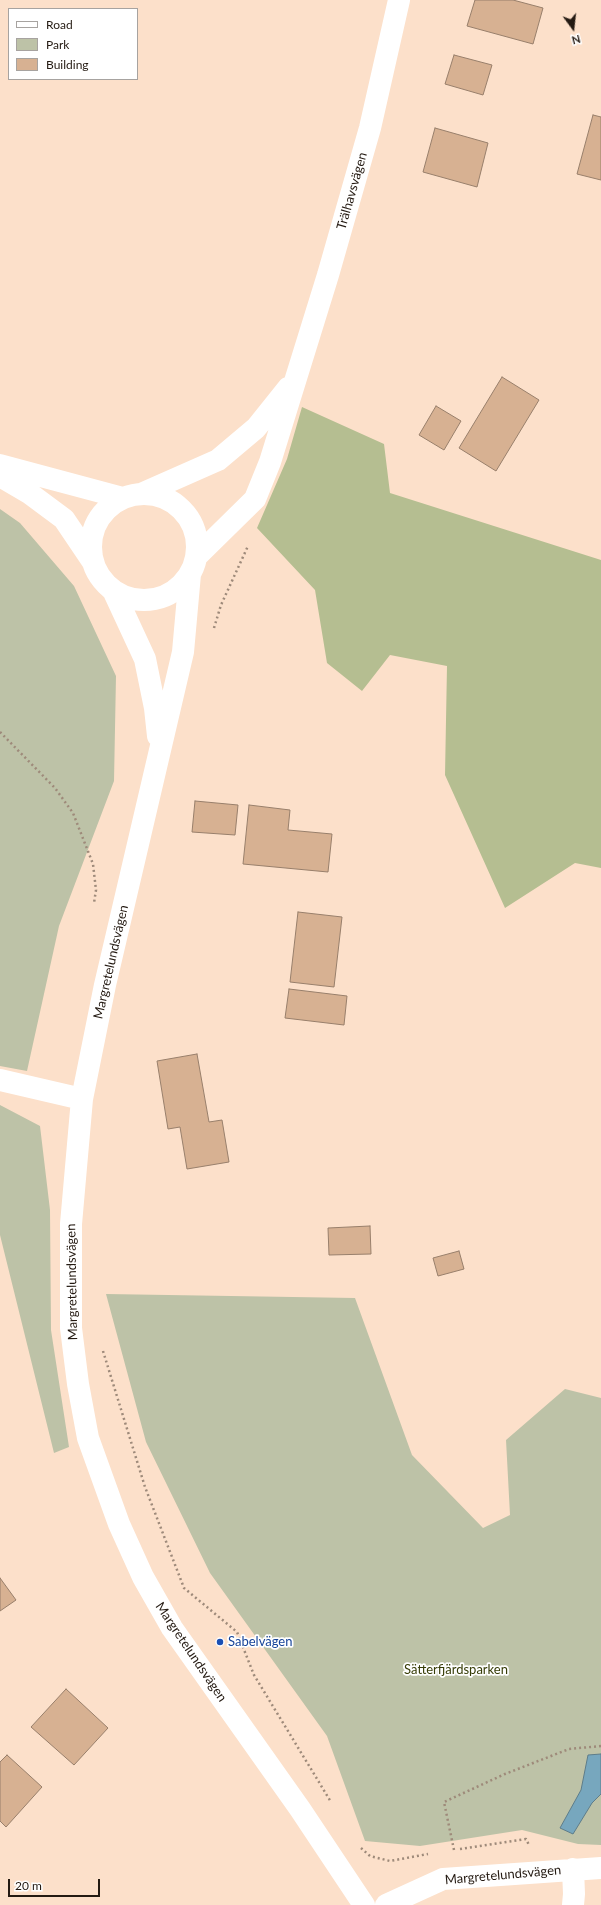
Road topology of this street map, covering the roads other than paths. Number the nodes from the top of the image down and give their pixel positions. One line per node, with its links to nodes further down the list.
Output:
1 (398, 0): 2 (street, Trälhavsvägen)
2 (295, 380): 5 (street, Trälhavsvägen); 7 (street, Trälhavsvägen)
3 (0, 465): 5 (street)
4 (0, 476): 6 (street)
5 (132, 496): 6 (street); 7 (street)
6 (92, 562): 8 (street)
7 (193, 565): 8 (street); 9 (street, Margretelundsvägen)
8 (113, 590): 9 (street, Margretelundsvägen)
9 (160, 757): 11 (street, Margretelundsvägen)
10 (0, 1080): 11 (street)
11 (82, 1099): 14 (street, Margretelundsvägen)
12 (601, 1868): 13 (street, Margretelundsvägen)
13 (573, 1870): 15 (street, Margretelundsvägen); 16 (street)
14 (364, 1905)
15 (386, 1905)
16 (573, 1905)

